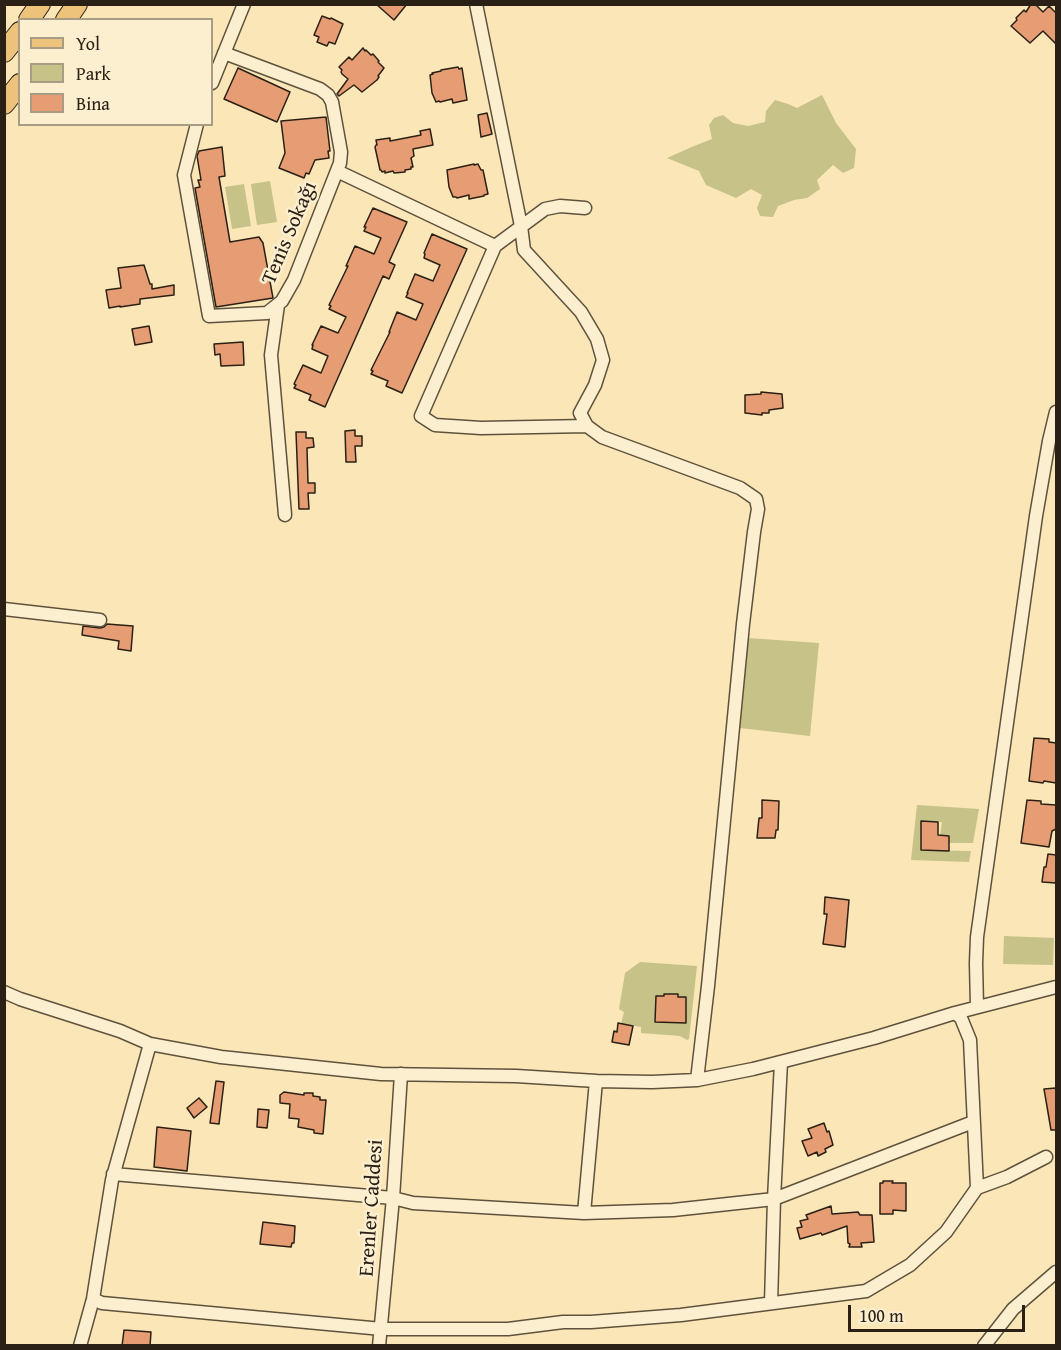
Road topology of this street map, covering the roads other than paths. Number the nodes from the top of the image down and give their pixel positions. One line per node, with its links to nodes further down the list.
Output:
1 (40, 4): 5 (main road)
2 (77, 4): 6 (main road)
3 (244, 4): 9 (street)
4 (476, 4): 16 (street)
5 (30, 18)
6 (67, 18)
7 (18, 34): 8 (main road)
8 (4, 52)
9 (224, 53): 10 (street); 14 (street, Tenis Sokağı)
10 (213, 80)
11 (18, 86): 12 (main road)
12 (4, 104)
13 (196, 126): 18 (street, Tenis Sokağı)
14 (337, 171): 17 (street); 18 (street, Tenis Sokağı)
15 (585, 208): 16 (street)
16 (520, 226): 17 (street); 20 (street)
17 (495, 246): 20 (street)
18 (278, 305): 22 (street)
19 (1056, 412): 21 (street)
20 (587, 426): 32 (street)
21 (1053, 442): 27 (street)
22 (285, 515)
23 (4, 609): 24 (street)
24 (100, 620)
25 (1056, 987): 27 (street)
26 (4, 992): 29 (street)
27 (977, 1007): 28 (street)
28 (955, 1013): 30 (street); 34 (street)
29 (150, 1044): 31 (street); 36 (street)
30 (781, 1062): 32 (street); 39 (street)
31 (402, 1074): 33 (street); 38 (street, Erenler Caddesi)
32 (697, 1080): 33 (street)
33 (596, 1081): 40 (street)
34 (973, 1122): 37 (street); 39 (street)
35 (1046, 1157): 37 (street)
36 (113, 1174): 38 (street); 42 (street)
37 (977, 1188): 43 (street)
38 (393, 1198): 40 (street); 44 (street, Erenler Caddesi)
39 (774, 1199): 40 (street); 43 (street)
40 (584, 1213)
41 (1056, 1272): 47 (street)
42 (93, 1299): 44 (street); 45 (street)
43 (771, 1303): 44 (street)
44 (382, 1329): 46 (street, Erenler Caddesi)
45 (80, 1346)
46 (379, 1346)
47 (984, 1346)

